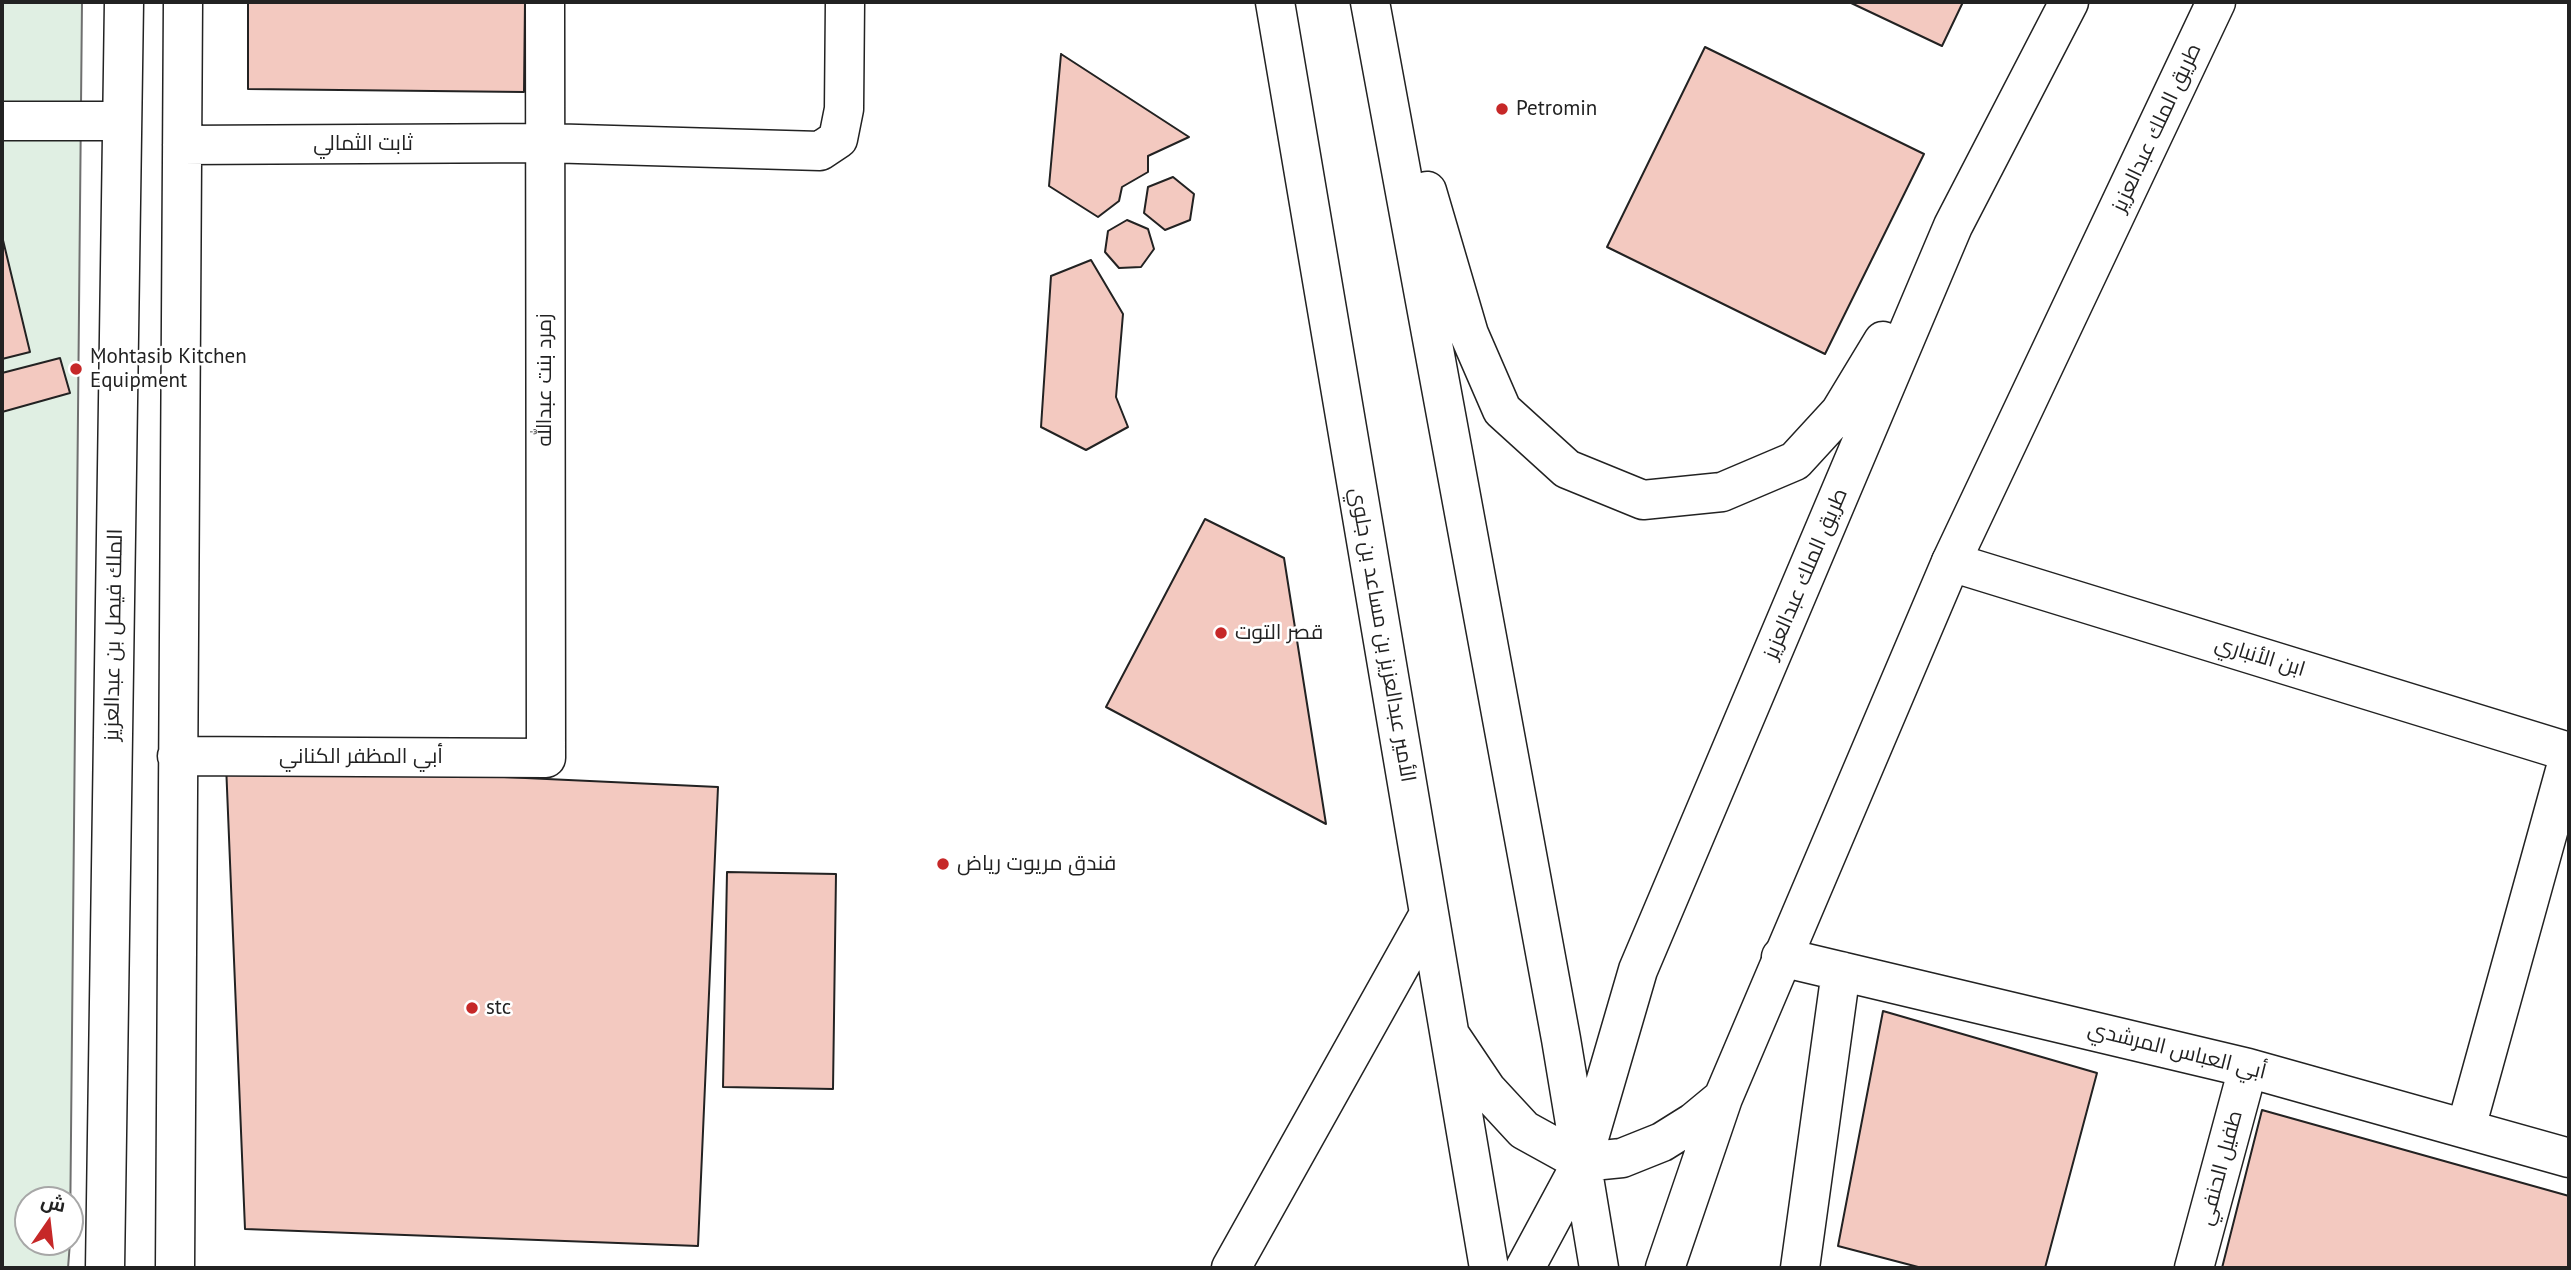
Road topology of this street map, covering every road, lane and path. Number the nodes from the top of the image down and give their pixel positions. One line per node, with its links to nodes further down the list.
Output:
1 (124, 2): 10 (main road, الملك فيصل بن عبدالعزيز)
2 (183, 2): 12 (main road)
3 (545, 2): 11 (main road, زمرد بنت عبدالله)
4 (845, 2): 11 (main road, ثابت الثمالي)
5 (1275, 2): 18 (main road, الأمير عبدالعزيز بن مساعد بن جلوي)
6 (1370, 2): 13 (main road); 26 (main road)
7 (2069, 2): 13 (main road, طريق الملك عبدالعزيز)
8 (2216, 2): 14 (main road, طريق الملك عبدالعزيز)
9 (2, 121): 10 (main road)
10 (121, 121): 27 (main road, الملك فيصل بن عبدالعزيز)
11 (544, 143): 12 (main road, ثابت الثمالي); 17 (main road, زمرد بنت عبدالله)
12 (182, 145): 16 (main road)
13 (1953, 226): 26 (main road, طريق الملك عبدالعزيز)
14 (1951, 562): 15 (main road, ابن الأنباري); 19 (main road, طريق الملك عبدالعزيز)
15 (2569, 754): 24 (main road)
16 (177, 756): 17 (main road, أبي المظفر الكناني); 28 (main road)
17 (546, 758)
18 (1429, 914): 21 (main road, الأمير عبدالعزيز بن مساعد بن جلوي); 29 (main road)
19 (1781, 957): 20 (main road, أبي العباس المرشدي); 23 (main road, طريق الملك عبدالعزيز)
20 (1841, 971): 22 (main road, أبي العباس المرشدي); 34 (main road)
21 (1450, 1035): 26 (main road); 30 (main road, الأمير عبدالعزيز بن مساعد بن جلوي)
22 (2248, 1068): 24 (main road, أبي العباس المرشدي); 35 (main road, طفيل الحنفي)
23 (1723, 1098): 26 (main road, طريق الملك عبدالعزيز); 33 (main road, طريق الملك عبدالعزيز)
24 (2466, 1128): 25 (main road, أبي العباس المرشدي)
25 (2569, 1158)
26 (1582, 1163): 31 (main road); 32 (main road)
27 (105, 1268)
28 (175, 1268)
29 (1231, 1268)
30 (1489, 1268)
31 (1525, 1268)
32 (1599, 1268)
33 (1665, 1268)
34 (1800, 1268)
35 (2194, 1268)

